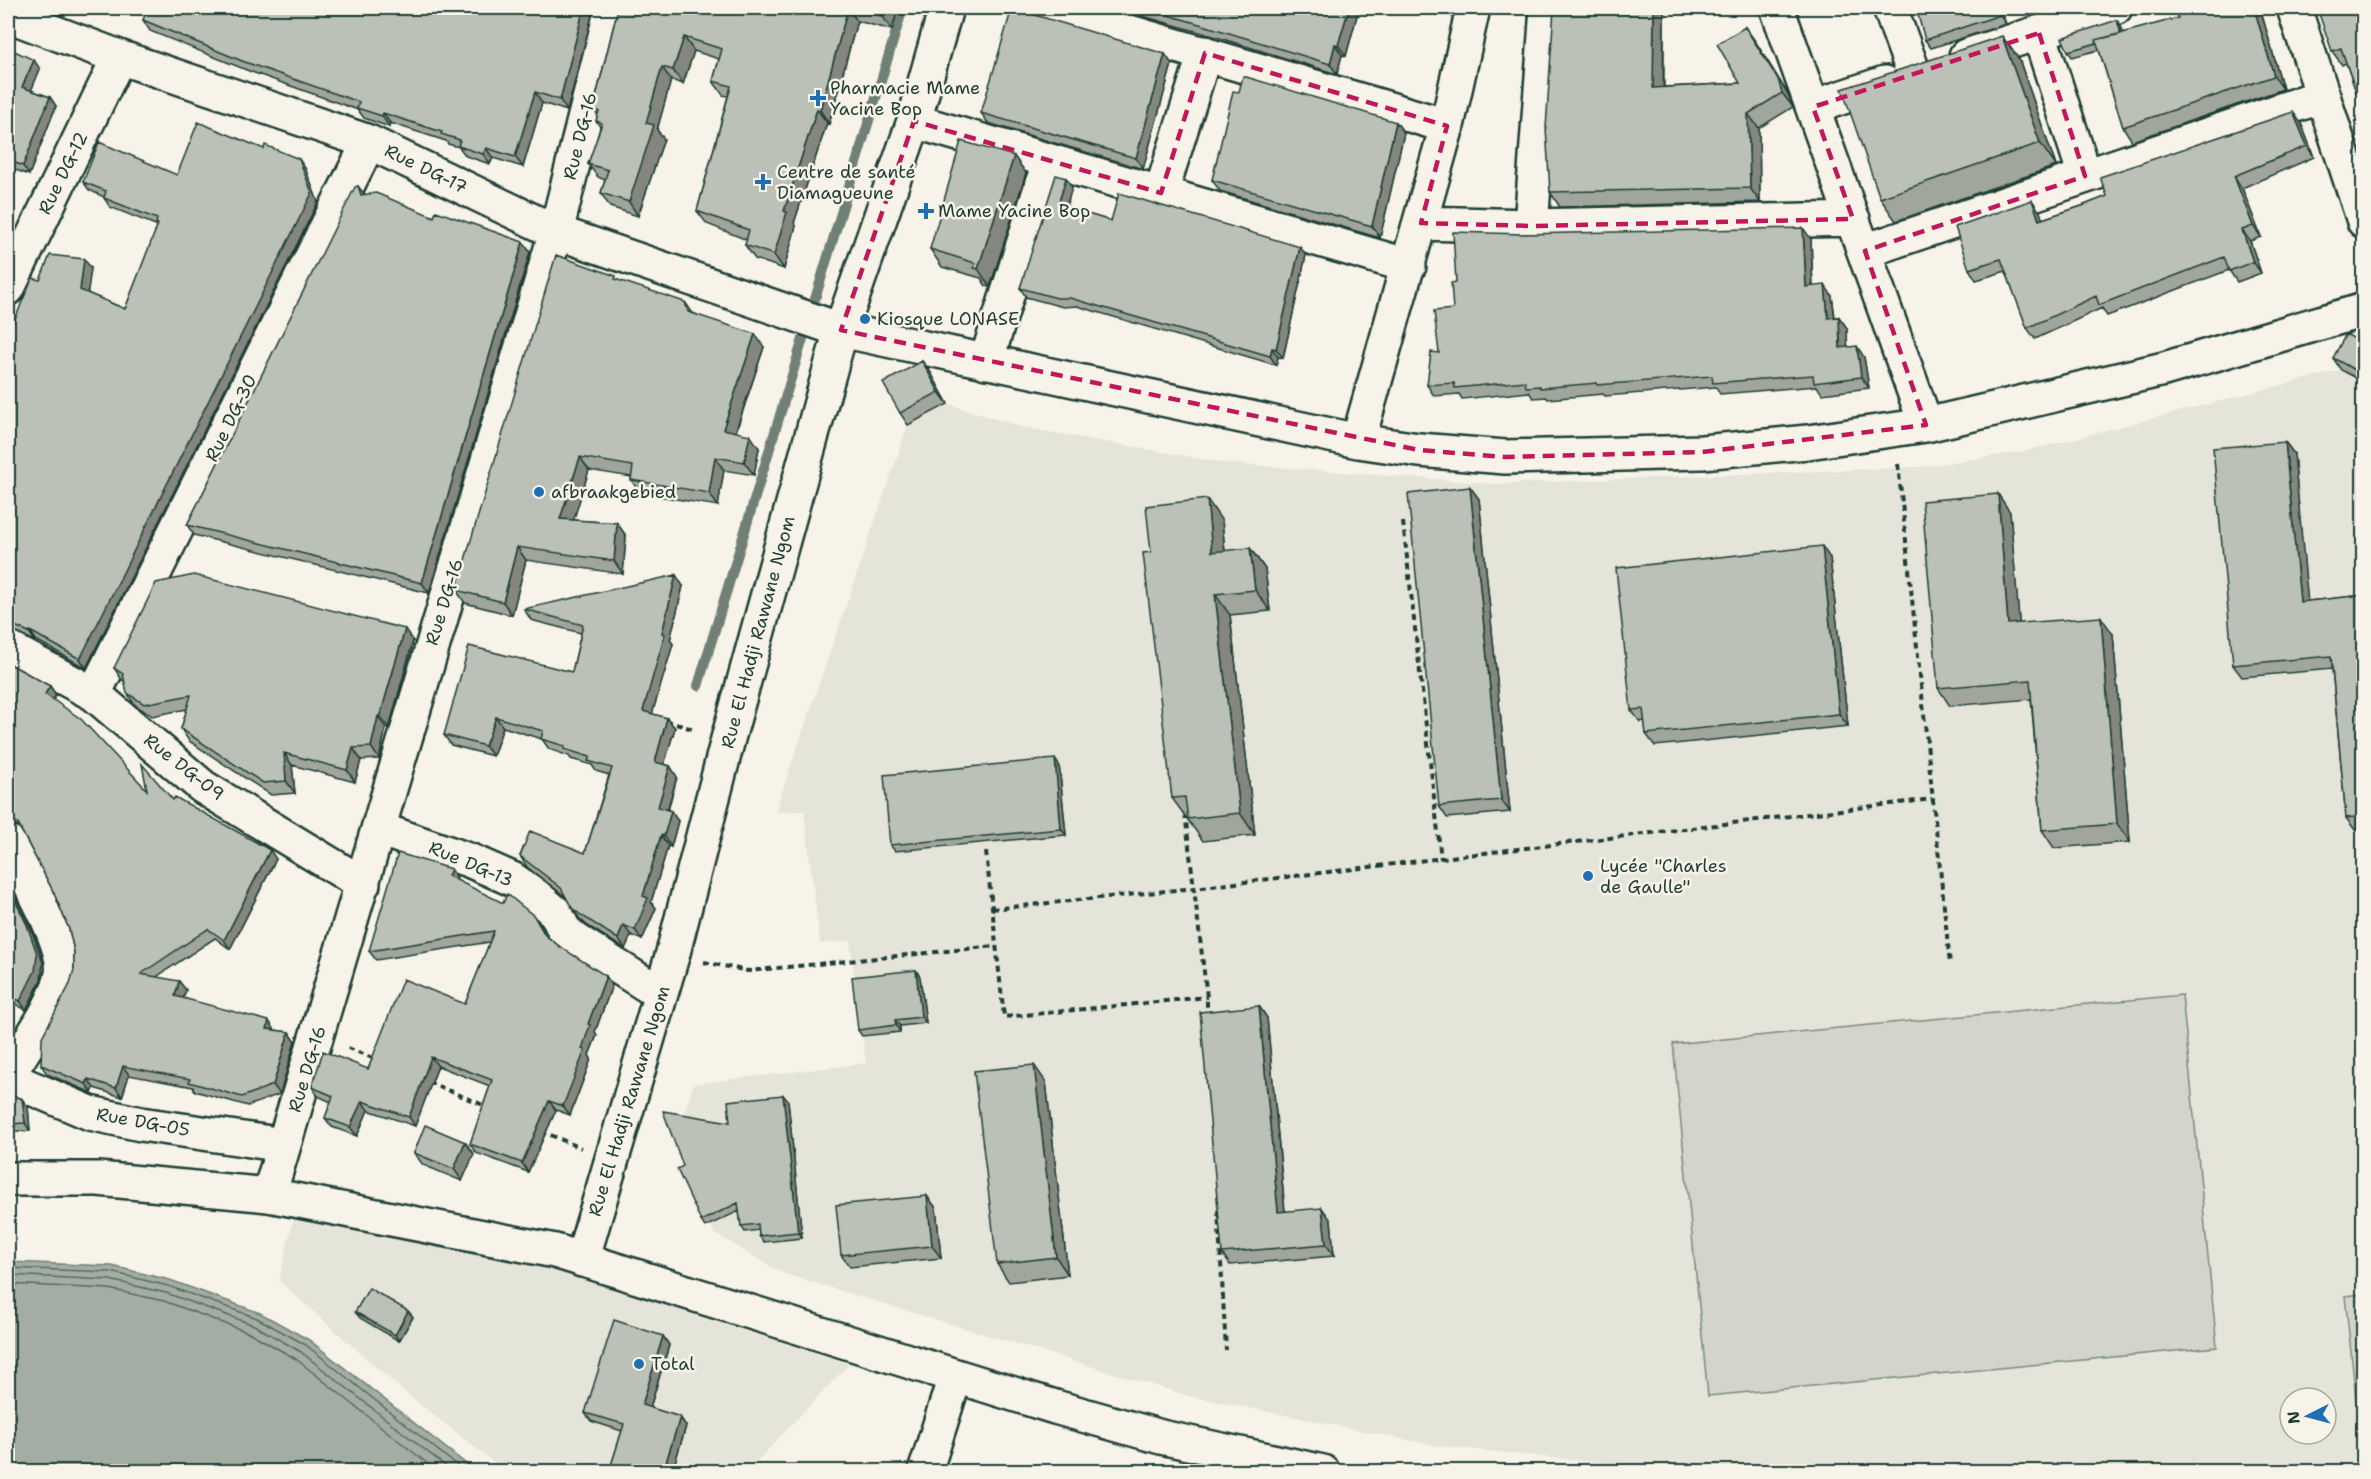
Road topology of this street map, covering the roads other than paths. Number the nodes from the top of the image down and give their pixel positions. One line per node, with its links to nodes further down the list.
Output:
1 (612, 8): 27 (main road, Rue DG-16)
2 (946, 8): 17 (main road, Rue El Hadji Rawane Ngom)
3 (1048, 8): 12 (main road)
4 (1473, 8): 18 (main road)
5 (1547, 8): 26 (main road)
6 (1777, 8): 16 (main road)
7 (1890, 8): 14 (main road)
8 (2115, 8): 11 (main road)
9 (2294, 8): 15 (main road)
10 (8, 15): 13 (main road, Rue DG-17)
11 (2039, 33): 14 (main road); 21 (main road)
12 (1205, 53): 18 (main road); 22 (main road)
13 (119, 57): 19 (main road, Rue DG-17); 30 (main road, Rue DG-12)
14 (1914, 74): 16 (main road)
15 (2322, 96): 21 (main road); 24 (main road)
16 (1813, 106): 23 (main road)
17 (914, 121): 20 (main road); 32 (main road, Rue El Hadji Rawane Ngom)
18 (1447, 126): 25 (main road)
19 (369, 142): 27 (main road, Rue DG-17); 37 (main road, Rue DG-30)
20 (1048, 162): 22 (main road); 33 (main road)
21 (2085, 176): 28 (main road)
22 (1161, 193): 29 (main road)
23 (1853, 219): 26 (main road); 28 (main road)
24 (2364, 221)
25 (1421, 223): 26 (main road); 29 (main road)
26 (1531, 226)
27 (556, 232): 32 (main road, Rue DG-17); 38 (main road, Rue DG-16)
28 (1865, 251): 34 (main road)
29 (1409, 266): 35 (main road)
30 (8, 288)
31 (2364, 310): 34 (main road, Rue DG-17)
32 (841, 330): 33 (main road, Rue DG-17); 41 (main road, Rue El Hadji Rawane Ngom)
33 (986, 362): 35 (main road, Rue DG-17)
34 (1926, 425): 35 (main road, Rue DG-17)
35 (1358, 441)
36 (8, 648): 37 (main road, Rue DG-09)
37 (94, 694): 40 (main road, Rue DG-09)
38 (379, 829): 40 (main road, Rue DG-16); 41 (main road, Rue DG-13)
39 (8, 842): 42 (main road)
40 (363, 885): 43 (main road, Rue DG-16)
41 (661, 994): 46 (main road, Rue El Hadji Rawane Ngom)
42 (8, 1077): 43 (main road, Rue DG-05)
43 (284, 1145): 45 (main road, Rue DG-16)
44 (10, 1178): 45 (main road)
45 (269, 1195): 46 (main road)
46 (582, 1260): 47 (main road)
47 (955, 1377): 48 (main road); 49 (main road)
48 (925, 1472)
49 (1323, 1472)

